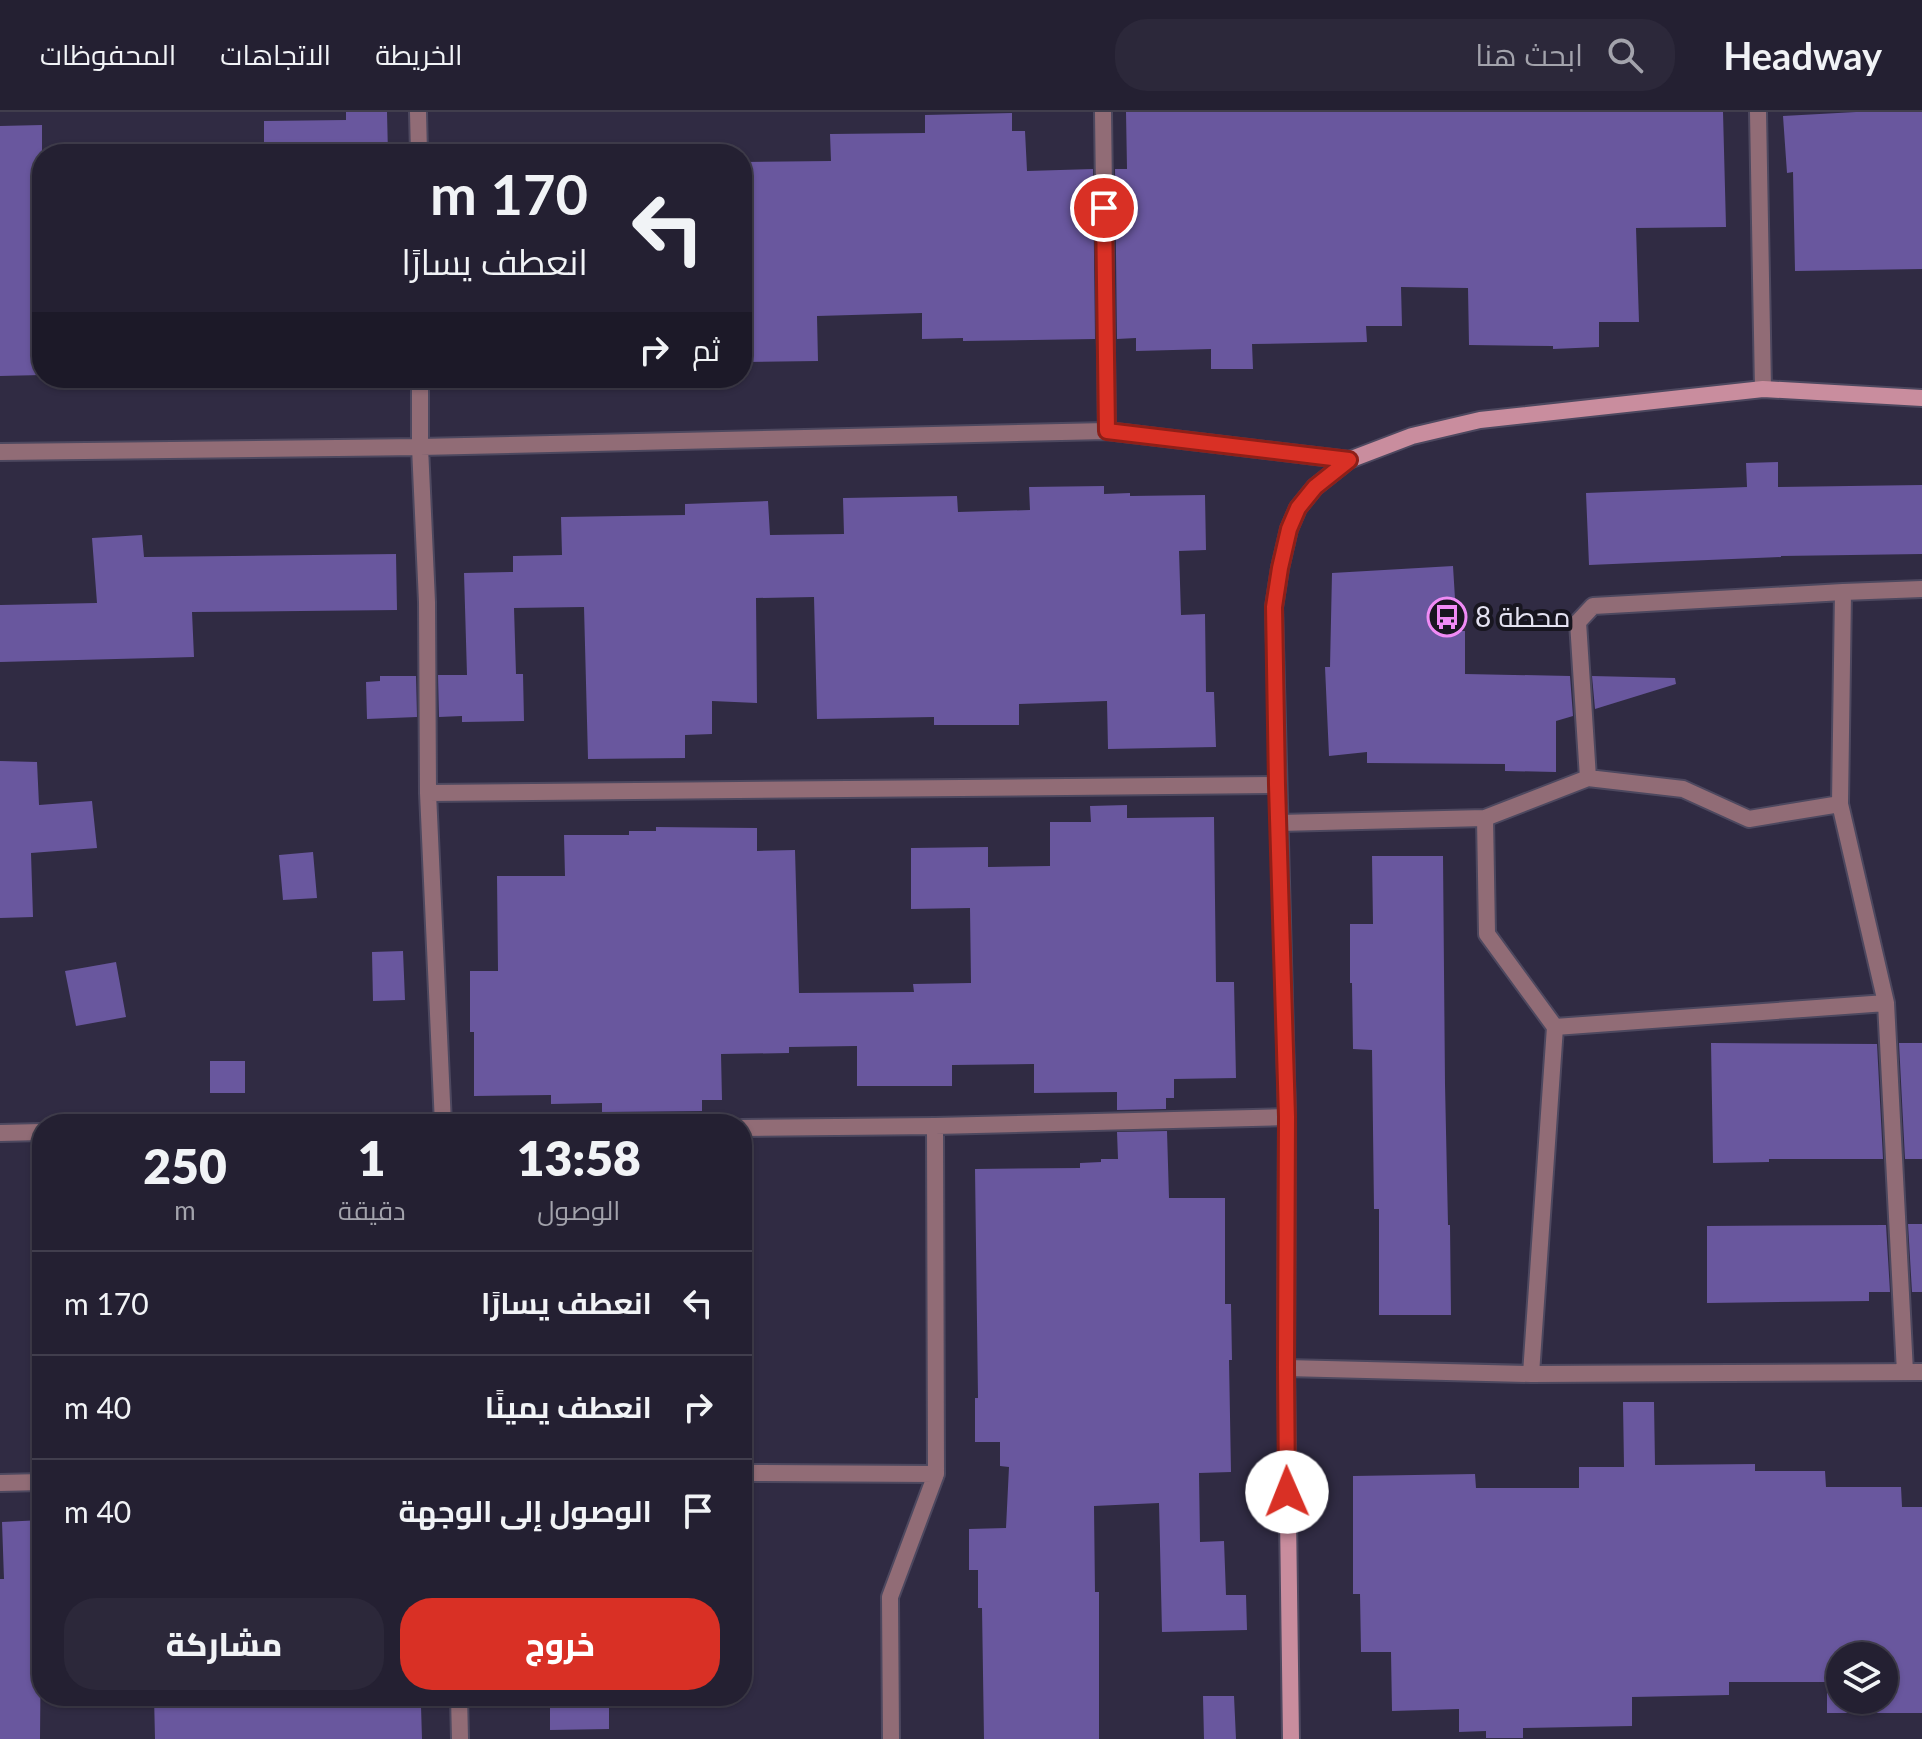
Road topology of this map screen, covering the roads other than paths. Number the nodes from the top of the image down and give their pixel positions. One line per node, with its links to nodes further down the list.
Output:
1 (418, 112): 4 (street)
2 (1103, 112): 8 (street)
3 (1758, 112): 6 (street)
4 (419, 144)
5 (420, 388): 9 (street)
6 (1763, 389): 7 (street); 11 (street)
7 (1922, 398)
8 (1107, 431): 9 (street); 11 (street)
9 (420, 447): 10 (street); 16 (street)
10 (0, 452)
11 (1349, 460): 15 (street)
12 (1922, 589): 13 (street)
13 (1843, 592): 14 (street); 17 (street)
14 (1588, 778): 17 (street); 18 (street)
15 (1277, 785): 16 (street); 19 (street)
16 (428, 793): 22 (street)
17 (1840, 804): 20 (street)
18 (1485, 818): 19 (street); 21 (street)
19 (1279, 823): 23 (street)
20 (1886, 1003): 21 (street); 29 (street)
21 (1555, 1027): 30 (street)
22 (443, 1114)
23 (1287, 1117): 24 (street); 28 (street)
24 (935, 1126): 25 (street); 32 (street)
25 (752, 1128)
26 (32, 1132): 27 (street)
27 (0, 1133)
28 (1286, 1368): 30 (street); 38 (street)
29 (1914, 1372): 30 (street)
30 (1531, 1374)
31 (752, 1473): 32 (street)
32 (936, 1474): 37 (street)
33 (32, 1482): 34 (street)
34 (0, 1483)
35 (459, 1706): 36 (street)
36 (460, 1739)
37 (891, 1739)
38 (1291, 1739)

